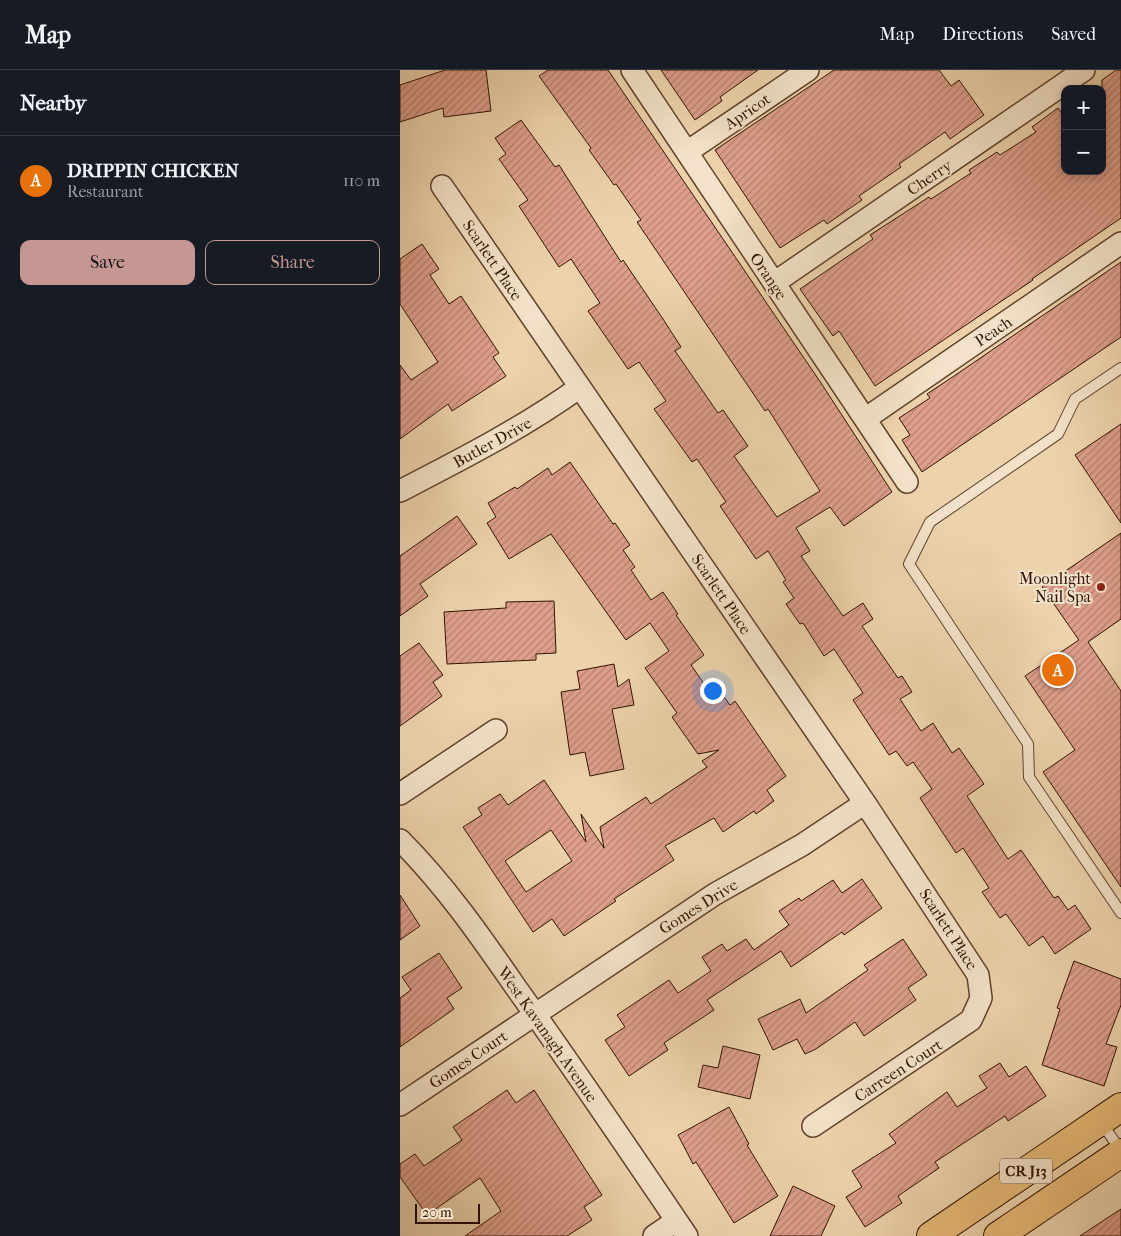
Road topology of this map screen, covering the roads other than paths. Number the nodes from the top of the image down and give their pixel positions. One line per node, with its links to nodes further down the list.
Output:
1 (632, 70): 4 (street, Orange)
2 (808, 70): 4 (street, Apricot)
3 (1084, 70): 7 (street, Cherry)
4 (687, 152): 7 (street, Orange)
5 (442, 186): 9 (street, Scarlett Place)
6 (1121, 243): 10 (street, Peach)
7 (774, 283): 10 (street, Orange)
8 (1121, 368): 17 (lane)
9 (580, 387): 12 (street, Butler Drive); 15 (street, Scarlett Place)
10 (865, 419): 11 (street, Orange)
11 (907, 482)
12 (400, 491)
13 (496, 730): 14 (street)
14 (400, 794)
15 (865, 803): 18 (street, Scarlett Place); 19 (street, Gomes Drive)
16 (400, 840): 19 (street, West Kavanagh Avenue)
17 (1121, 913)
18 (977, 1010): 22 (street, Carreen Court)
19 (535, 1014): 20 (street, Gomes Court); 24 (street, West Kavanagh Avenue)
20 (400, 1105)
21 (1110, 1114): 23 (lane); 26 (main road, CR J13)
22 (814, 1126)
23 (1121, 1152): 27 (main road, CR J13)
24 (681, 1228): 25 (street)
25 (654, 1236)
26 (931, 1236)
27 (998, 1236)

